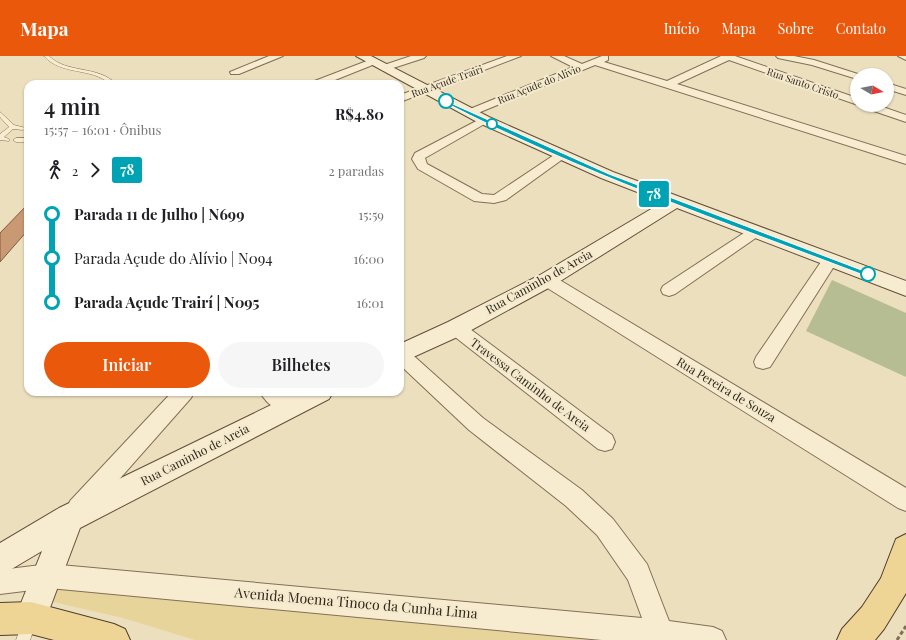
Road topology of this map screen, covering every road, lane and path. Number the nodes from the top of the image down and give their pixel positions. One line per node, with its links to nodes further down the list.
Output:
1 (46, 56): 16 (lane)
2 (278, 56): 14 (street)
3 (421, 56): 11 (street)
4 (516, 56): 20 (street, Rua Açude Trairi)
5 (556, 56): 13 (street)
6 (610, 56): 12 (street, Rua Açude do Alivio)
7 (727, 56): 18 (street); 23 (street, Rua Santo Cristo)
8 (782, 56): 15 (street)
9 (903, 56): 10 (street)
10 (906, 57)
11 (373, 62): 17 (street); 20 (street)
12 (595, 62): 13 (street, Rua Açude do Alivio); 18 (street)
13 (580, 67): 25 (street, Rua Açude do Alivio)
14 (235, 72)
15 (850, 74)
16 (108, 80)
17 (326, 80)
18 (669, 84): 35 (street)
19 (894, 88): 21 (street)
20 (423, 89): 22 (street, Rua Açude Trairi); 25 (street)
21 (906, 92)
22 (404, 97)
23 (850, 100)
24 (886, 112): 27 (street)
25 (469, 113): 28 (street)
26 (0, 114): 29 (lane)
27 (906, 119)
28 (484, 120): 34 (street); 34 (street)
29 (12, 127): 30 (lane); 31 (lane)
30 (23, 128)
31 (7, 140)
32 (16, 140): 33 (lane)
33 (24, 140)
34 (561, 156): 36 (street)
35 (906, 160)
36 (675, 202): 37 (street); 39 (street, Rua Caminho de Areia)
37 (755, 232): 38 (street); 41 (street)
38 (830, 260): 40 (street); 45 (street)
39 (547, 280): 42 (street, Rua Caminho de Areia); 50 (street, Rua Pereira de Souza)
40 (906, 289)
41 (669, 290)
42 (456, 328): 43 (street, Rua Caminho de Areia); 49 (street, Travessa Caminho de Areia)
43 (404, 352)
44 (404, 358): 59 (street)
45 (763, 362)
46 (180, 396): 51 (street)
47 (300, 396): 48 (street, Rua Caminho de Areia)
48 (280, 400): 51 (street, Rua Caminho de Areia)
49 (605, 442)
50 (906, 500)
51 (70, 518): 53 (street, Rua Caminho de Areia); 54 (street)
52 (906, 549): 62 (main road)
53 (0, 560)
54 (49, 576): 55 (street, Avenida Moema Tinoco da Cunha Lima); 58 (street); 59 (street, Avenida Moema Tinoco da Cunha Lima)
55 (0, 582)
56 (0, 619): 58 (main road)
57 (906, 626): 63 (path)
58 (27, 629): 60 (main road)
59 (661, 633): 61 (street, Avenida Moema Tinoco da Cunha Lima)
60 (114, 640)
61 (713, 640)
62 (853, 640)
63 (898, 640)

